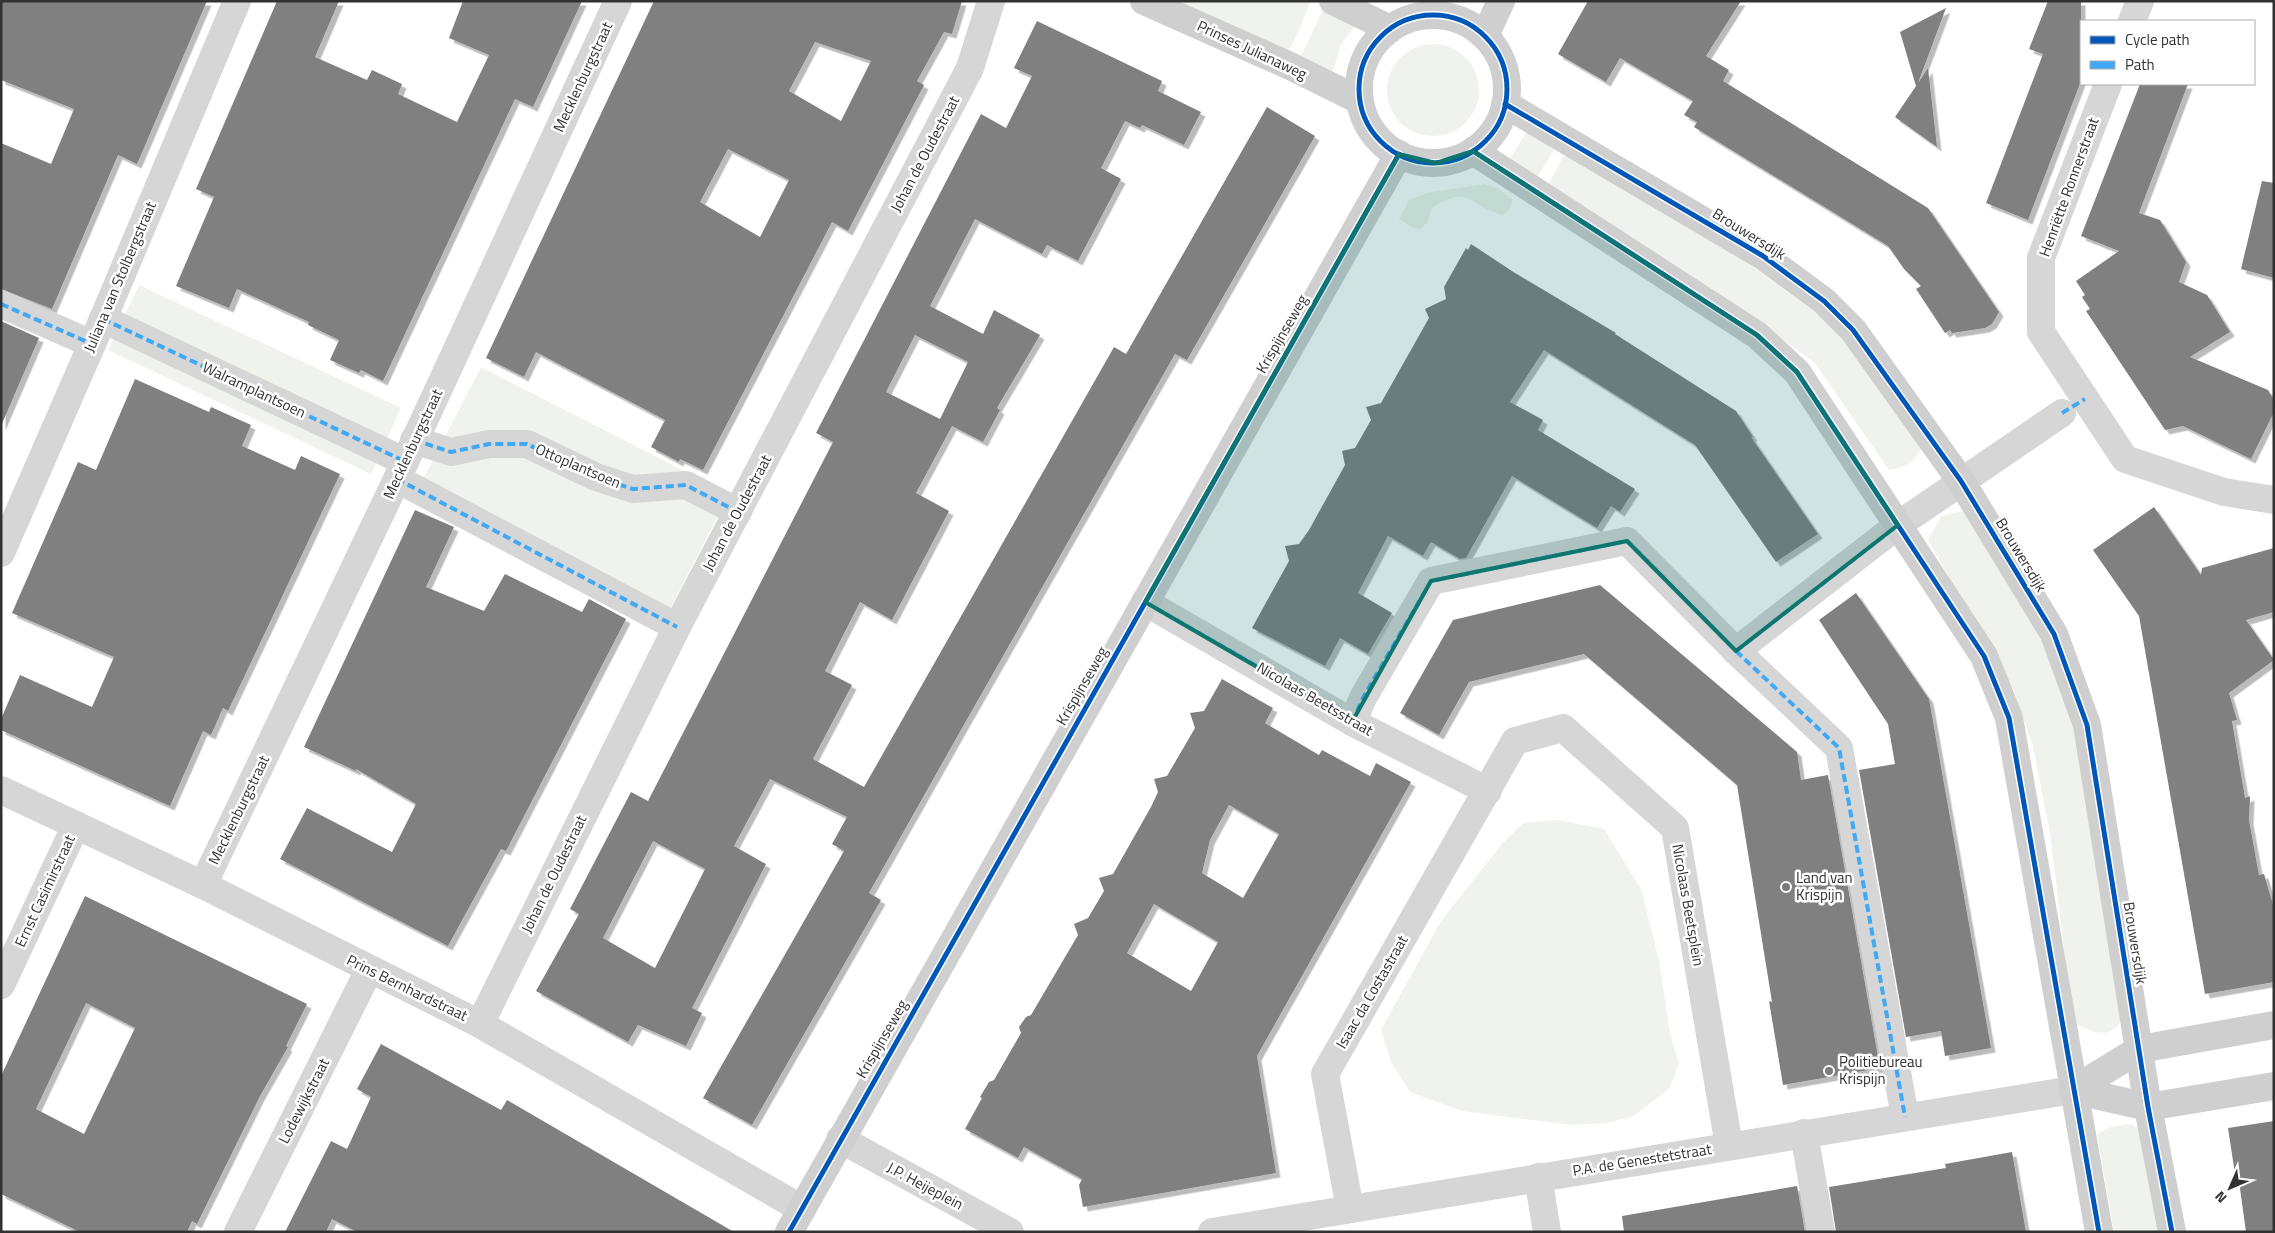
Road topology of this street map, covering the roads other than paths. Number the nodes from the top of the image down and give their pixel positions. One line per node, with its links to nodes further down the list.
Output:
1 (238, 1): 18 (street, Juliana van Stolbergstraat)
2 (618, 1): 21 (street, Mecklenburgstraat)
3 (991, 1): 24 (street, Johan de Oudestraat)
4 (1144, 1): 13 (street, Prinses Julianaweg)
5 (1332, 1): 10 (street)
6 (1501, 1): 11 (street)
7 (2140, 1): 9 (street)
8 (1435, 8): 10 (street); 11 (street)
9 (2132, 20)
10 (1390, 29): 13 (street)
11 (1485, 36): 14 (street)
12 (2108, 85): 23 (street, Henriëtte Ronnerstraat)
13 (1359, 100): 16 (street)
14 (1505, 104): 15 (street); 22 (street, Brouwersdijk)
15 (1473, 151): 16 (street); 25 (street)
16 (1399, 154): 27 (street, Krispijnseweg)
17 (1, 304): 19 (street)
18 (103, 319): 19 (street, Juliana van Stolbergstraat); 21 (street, Walramplantsoen)
19 (92, 344): 26 (street, Juliana van Stolbergstraat)
20 (2062, 413): 22 (street)
21 (405, 460): 24 (street, Ottoplantsoen); 28 (street); 34 (street, Mecklenburgstraat)
22 (1961, 481): 25 (street); 39 (street, Brouwersdijk)
23 (2274, 500)
24 (738, 512): 28 (street, Johan de Oudestraat)
25 (1898, 526): 29 (street); 41 (street)
26 (1, 553)
27 (1145, 602): 30 (street, Nicolaas Beetsstraat); 45 (street, Krispijnseweg)
28 (677, 627): 37 (street, Johan de Oudestraat)
29 (1736, 651): 30 (street); 43 (street)
30 (1352, 722): 32 (street, Nicolaas Beetsstraat)
31 (1, 790): 33 (street, Prins Bernhardstraat)
32 (1488, 791): 46 (street, Nicolaas Beetsplein); 48 (street, Isaac da Costastraat)
33 (76, 824): 34 (street, Prins Bernhardstraat); 36 (street, Ernst Casimirstraat)
34 (203, 885): 35 (street, Prins Bernhardstraat)
35 (369, 970): 37 (street, Prins Bernhardstraat); 51 (street, Lodewijkstraat)
36 (1, 985)
37 (480, 1024): 49 (street, Prins Bernhardstraat)
38 (2274, 1025): 39 (street)
39 (2140, 1049): 41 (street); 42 (street, Brouwersdijk)
40 (2274, 1086): 42 (street)
41 (2073, 1090): 42 (street); 43 (street, P.A. de Genestetstraat); 56 (street)
42 (2148, 1107): 57 (street, Brouwersdijk)
43 (1905, 1117): 44 (street, P.A. de Genestetstraat)
44 (1804, 1133): 46 (street, P.A. de Genestetstraat); 55 (street)
45 (840, 1139): 49 (street, Krispijnseweg); 52 (street, J.P. Heijeplein)
46 (1728, 1146): 47 (street, P.A. de Genestetstraat)
47 (1538, 1177): 48 (street, P.A. de Genestetstraat); 54 (street)
48 (1350, 1209): 50 (street, P.A. de Genestetstraat)
49 (795, 1220)
50 (1288, 1226): 53 (street, P.A. de Genestetstraat)
51 (238, 1232)
52 (1010, 1232)
53 (1212, 1232)
54 (1547, 1232)
55 (1821, 1232)
56 (2099, 1232)
57 (2172, 1232)

